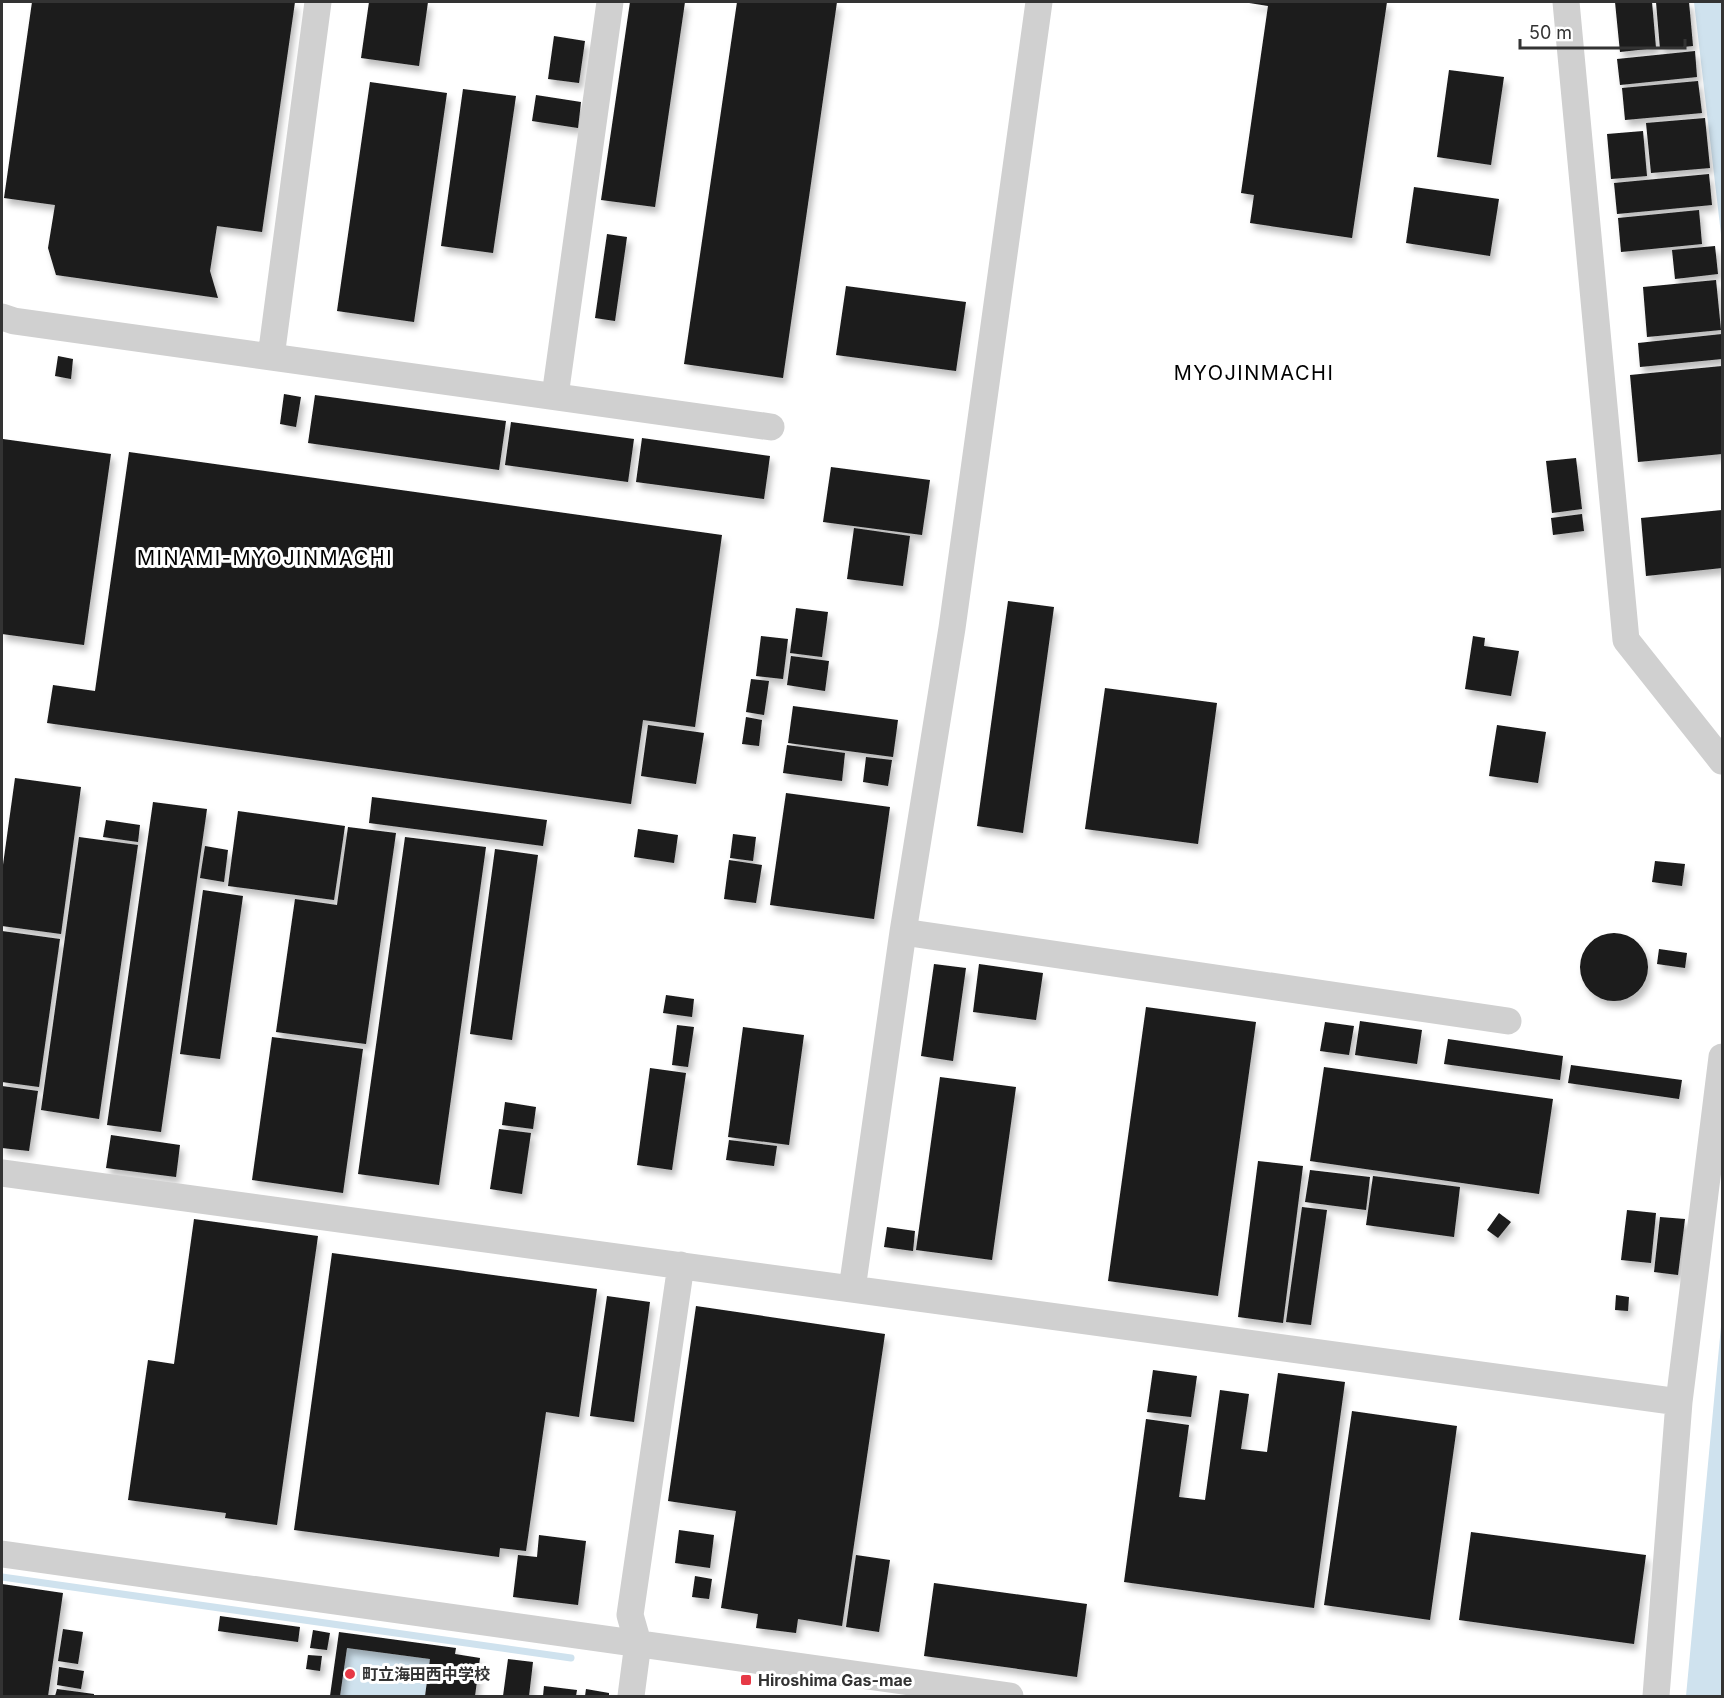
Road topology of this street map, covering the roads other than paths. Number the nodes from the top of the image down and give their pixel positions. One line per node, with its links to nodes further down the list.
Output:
1 (318, 2): 6 (street)
2 (610, 2): 7 (street)
3 (1039, 2): 10 (street)
4 (1566, 2): 9 (street)
5 (2, 317): 6 (street)
6 (271, 357): 7 (street)
7 (555, 396): 8 (street)
8 (771, 427)
9 (1722, 761)
10 (903, 932): 11 (street); 15 (street)
11 (1508, 1022)
12 (1722, 1057): 16 (street)
13 (2, 1173): 14 (street)
14 (681, 1265): 15 (street); 18 (street)
15 (852, 1289): 16 (street)
16 (1678, 1402): 21 (street)
17 (2, 1554): 18 (street)
18 (638, 1643): 19 (street); 20 (street)
19 (631, 1696)
20 (1010, 1696)
21 (1656, 1696)

